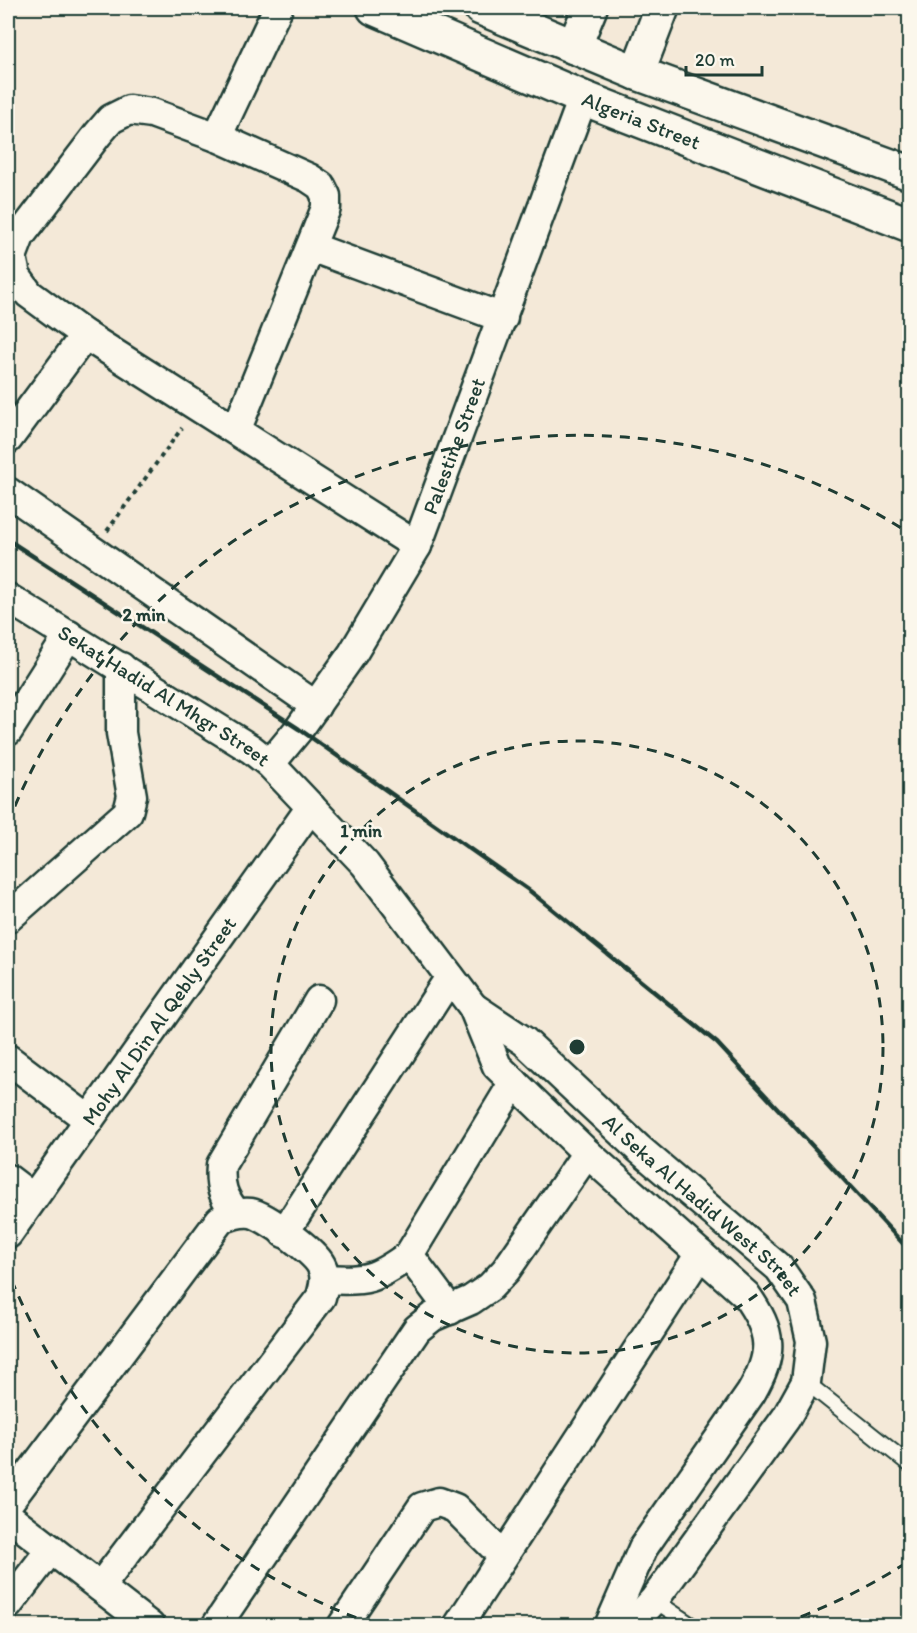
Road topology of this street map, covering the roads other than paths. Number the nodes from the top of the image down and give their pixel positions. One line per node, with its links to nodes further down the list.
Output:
1 (278, 8): 9 (street)
2 (374, 8): 8 (street, Algeria Street)
3 (482, 8): 6 (street, Algeria Street)
4 (590, 8): 6 (street)
5 (662, 8): 7 (street)
6 (574, 47): 7 (street, Algeria Street)
7 (636, 73): 10 (street, Algeria Street)
8 (583, 98): 11 (street, Algeria Street); 13 (street, Palestine Street)
9 (217, 137): 12 (street); 14 (street)
10 (909, 173)
11 (909, 225)
12 (311, 247): 13 (street); 15 (street)
13 (503, 318): 18 (street, Palestine Street)
14 (85, 334): 15 (street); 16 (street)
15 (236, 431): 18 (street)
16 (8, 439)
17 (8, 492): 22 (street)
18 (417, 546): 22 (street, Palestine Street)
19 (8, 598): 20 (street, Sekat Hadid Al Mhgr Street)
20 (69, 635): 21 (street, Sekat Hadid Al Mhgr Street); 23 (street)
21 (121, 667): 24 (street, Sekat Hadid Al Mhgr Street); 26 (street)
22 (316, 706): 24 (street, Palestine Street)
23 (8, 731)
24 (270, 764): 25 (street, Sekat Hadid Al Mhgr Street)
25 (311, 807): 27 (street, Al Seka Al Hadid West Street); 32 (street, Mohy Al Din Al Qebly Street)
26 (8, 918)
27 (450, 977): 29 (street, Al Seka Al Hadid West Street); 37 (street)
28 (320, 1000): 36 (street)
29 (473, 1007): 31 (street, Al Seka Al Hadid West Street); 43 (street, Al Seka Al Hadid West Street)
30 (8, 1059): 32 (street)
31 (514, 1082): 33 (street, Al Seka Al Hadid West Street); 40 (street)
32 (89, 1120): 35 (street, Mohy Al Din Al Qebly Street)
33 (587, 1153): 39 (street, Al Seka Al Hadid West Street); 42 (street)
34 (8, 1179): 35 (street)
35 (33, 1198): 38 (street, Mohy Al Din Al Qebly Street)
36 (236, 1213): 37 (street); 45 (street)
37 (284, 1233): 41 (street)
38 (8, 1234)
39 (700, 1254): 48 (street); 56 (street, Al Seka Al Hadid West Street)
40 (409, 1255): 41 (street); 42 (street)
41 (326, 1279): 49 (street)
42 (450, 1310): 53 (street)
43 (806, 1382): 44 (lane); 50 (street, Al Seka Al Hadid West Street)
44 (909, 1466)
45 (8, 1503)
46 (8, 1516): 47 (street)
47 (51, 1549): 49 (street); 51 (street)
48 (503, 1556): 54 (street); 55 (street)
49 (100, 1587): 52 (street)
50 (654, 1600): 57 (street, Al Seka Al Hadid West Street); 58 (lane)
51 (8, 1605)
52 (150, 1626)
53 (216, 1626)
54 (342, 1626)
55 (458, 1626)
56 (609, 1626)
57 (630, 1626)
58 (693, 1626)

